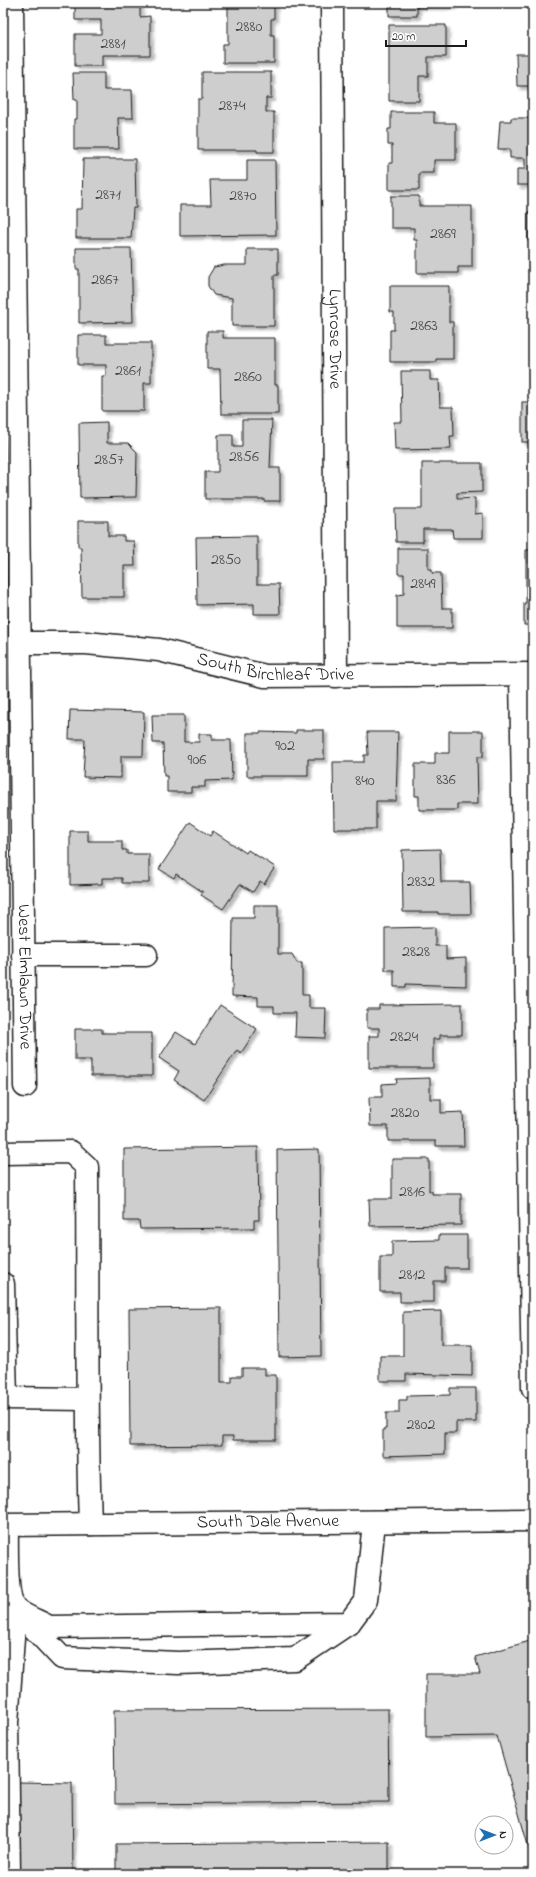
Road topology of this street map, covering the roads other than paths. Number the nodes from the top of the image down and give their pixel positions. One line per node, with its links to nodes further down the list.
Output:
1 (12, 3): 3 (street, West Elmlawn Drive)
2 (332, 3): 5 (street, Lynrose Drive)
3 (20, 643): 5 (street, South Birchleaf Drive); 6 (street, West Elmlawn Drive)
4 (527, 674): 5 (street, South Birchleaf Drive); 11 (street)
5 (336, 676)
6 (23, 955): 7 (street); 8 (street, West Elmlawn Drive)
7 (146, 955)
8 (25, 1086)
9 (3, 1153): 13 (street)
10 (3, 1284): 12 (street)
11 (533, 1388)
12 (5, 1398): 13 (street)
13 (87, 1399): 16 (street)
14 (533, 1520): 15 (street, South Dale Avenue)
15 (374, 1522): 16 (street, South Dale Avenue); 19 (street)
16 (90, 1524): 17 (street, South Dale Avenue)
17 (5, 1525): 18 (street)
18 (15, 1609): 19 (street); 19 (street); 20 (street)
19 (349, 1623)
20 (9, 1874)

